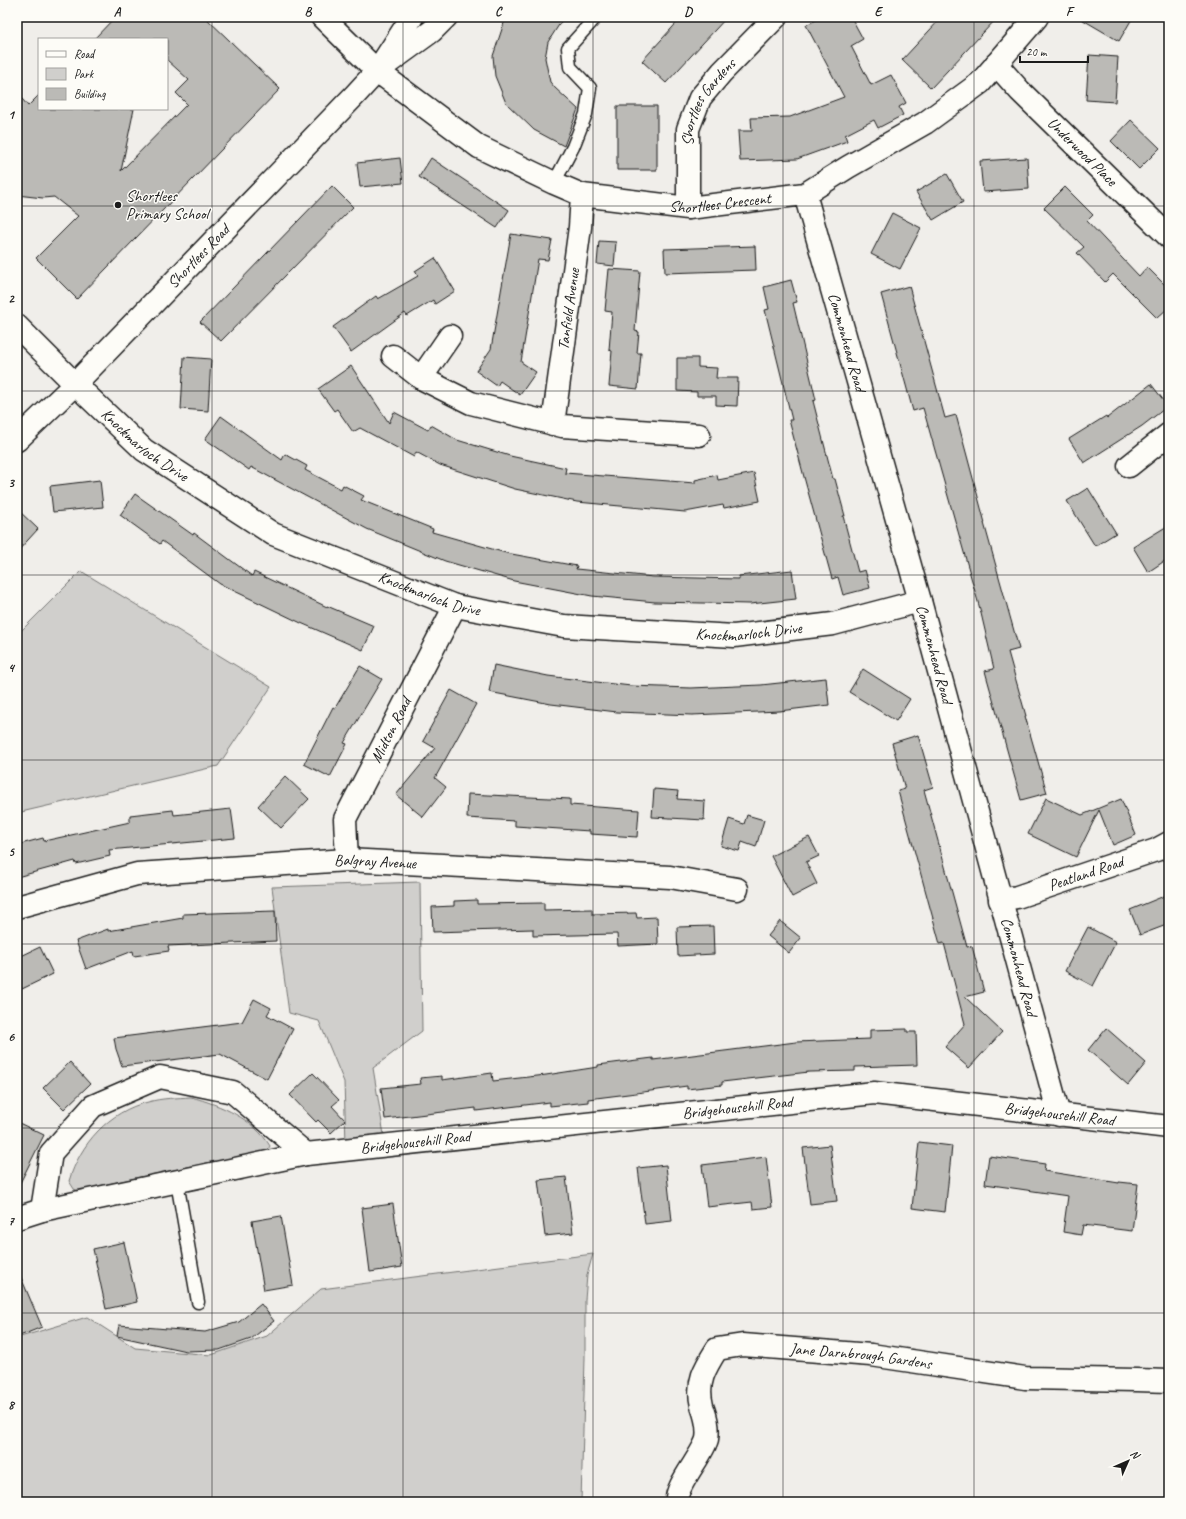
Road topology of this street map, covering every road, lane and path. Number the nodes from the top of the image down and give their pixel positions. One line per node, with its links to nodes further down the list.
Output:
1 (322, 17): 8 (street, Shortlees Crescent)
2 (412, 17): 8 (street)
3 (446, 17): 8 (street)
4 (596, 17): 9 (lane)
5 (776, 17): 12 (street, Shortlees Gardens)
6 (1037, 17): 7 (street, Shortlees Crescent)
7 (996, 64): 10 (street, Shortlees Crescent); 13 (street, Underwood Place)
8 (377, 71): 9 (street, Shortlees Crescent); 18 (street, Shortlees Road)
9 (554, 183): 11 (street, Shortlees Crescent)
10 (805, 194): 12 (street, Shortlees Crescent); 24 (street, Commonhead Road)
11 (582, 195): 12 (street, Shortlees Crescent); 19 (street, Tanfield Avenue)
12 (688, 208)
13 (1169, 237)
14 (17, 326): 18 (street, Knockmarloch Drive)
15 (450, 336): 17 (street)
16 (394, 356): 17 (street)
17 (421, 378): 19 (street)
18 (75, 384): 22 (street, Shortlees Road); 25 (street, Knockmarloch Drive)
19 (553, 424): 21 (street)
20 (1169, 434): 23 (street)
21 (699, 435)
22 (17, 440)
23 (1129, 466)
24 (920, 601): 25 (street, Knockmarloch Drive); 29 (street, Commonhead Road)
25 (455, 606): 27 (street, Midton Road)
26 (1169, 843): 29 (street, Peatland Road)
27 (347, 860): 28 (street, Balgray Avenue); 30 (street, Balgray Avenue)
28 (736, 889)
29 (1000, 900): 31 (street, Commonhead Road)
30 (17, 907)
31 (1059, 1115): 32 (street, Bridgehousehill Road); 33 (street, Bridgehousehill Road)
32 (1169, 1127)
33 (306, 1154): 34 (street, Bridgehousehill Road); 35 (street)
34 (177, 1182): 35 (street, Bridgehousehill Road); 37 (lane)
35 (42, 1210): 36 (street, Bridgehousehill Road)
36 (17, 1218)
37 (198, 1302)
38 (1169, 1381): 39 (street, Jane Darnbrough Gardens)
39 (677, 1502)

